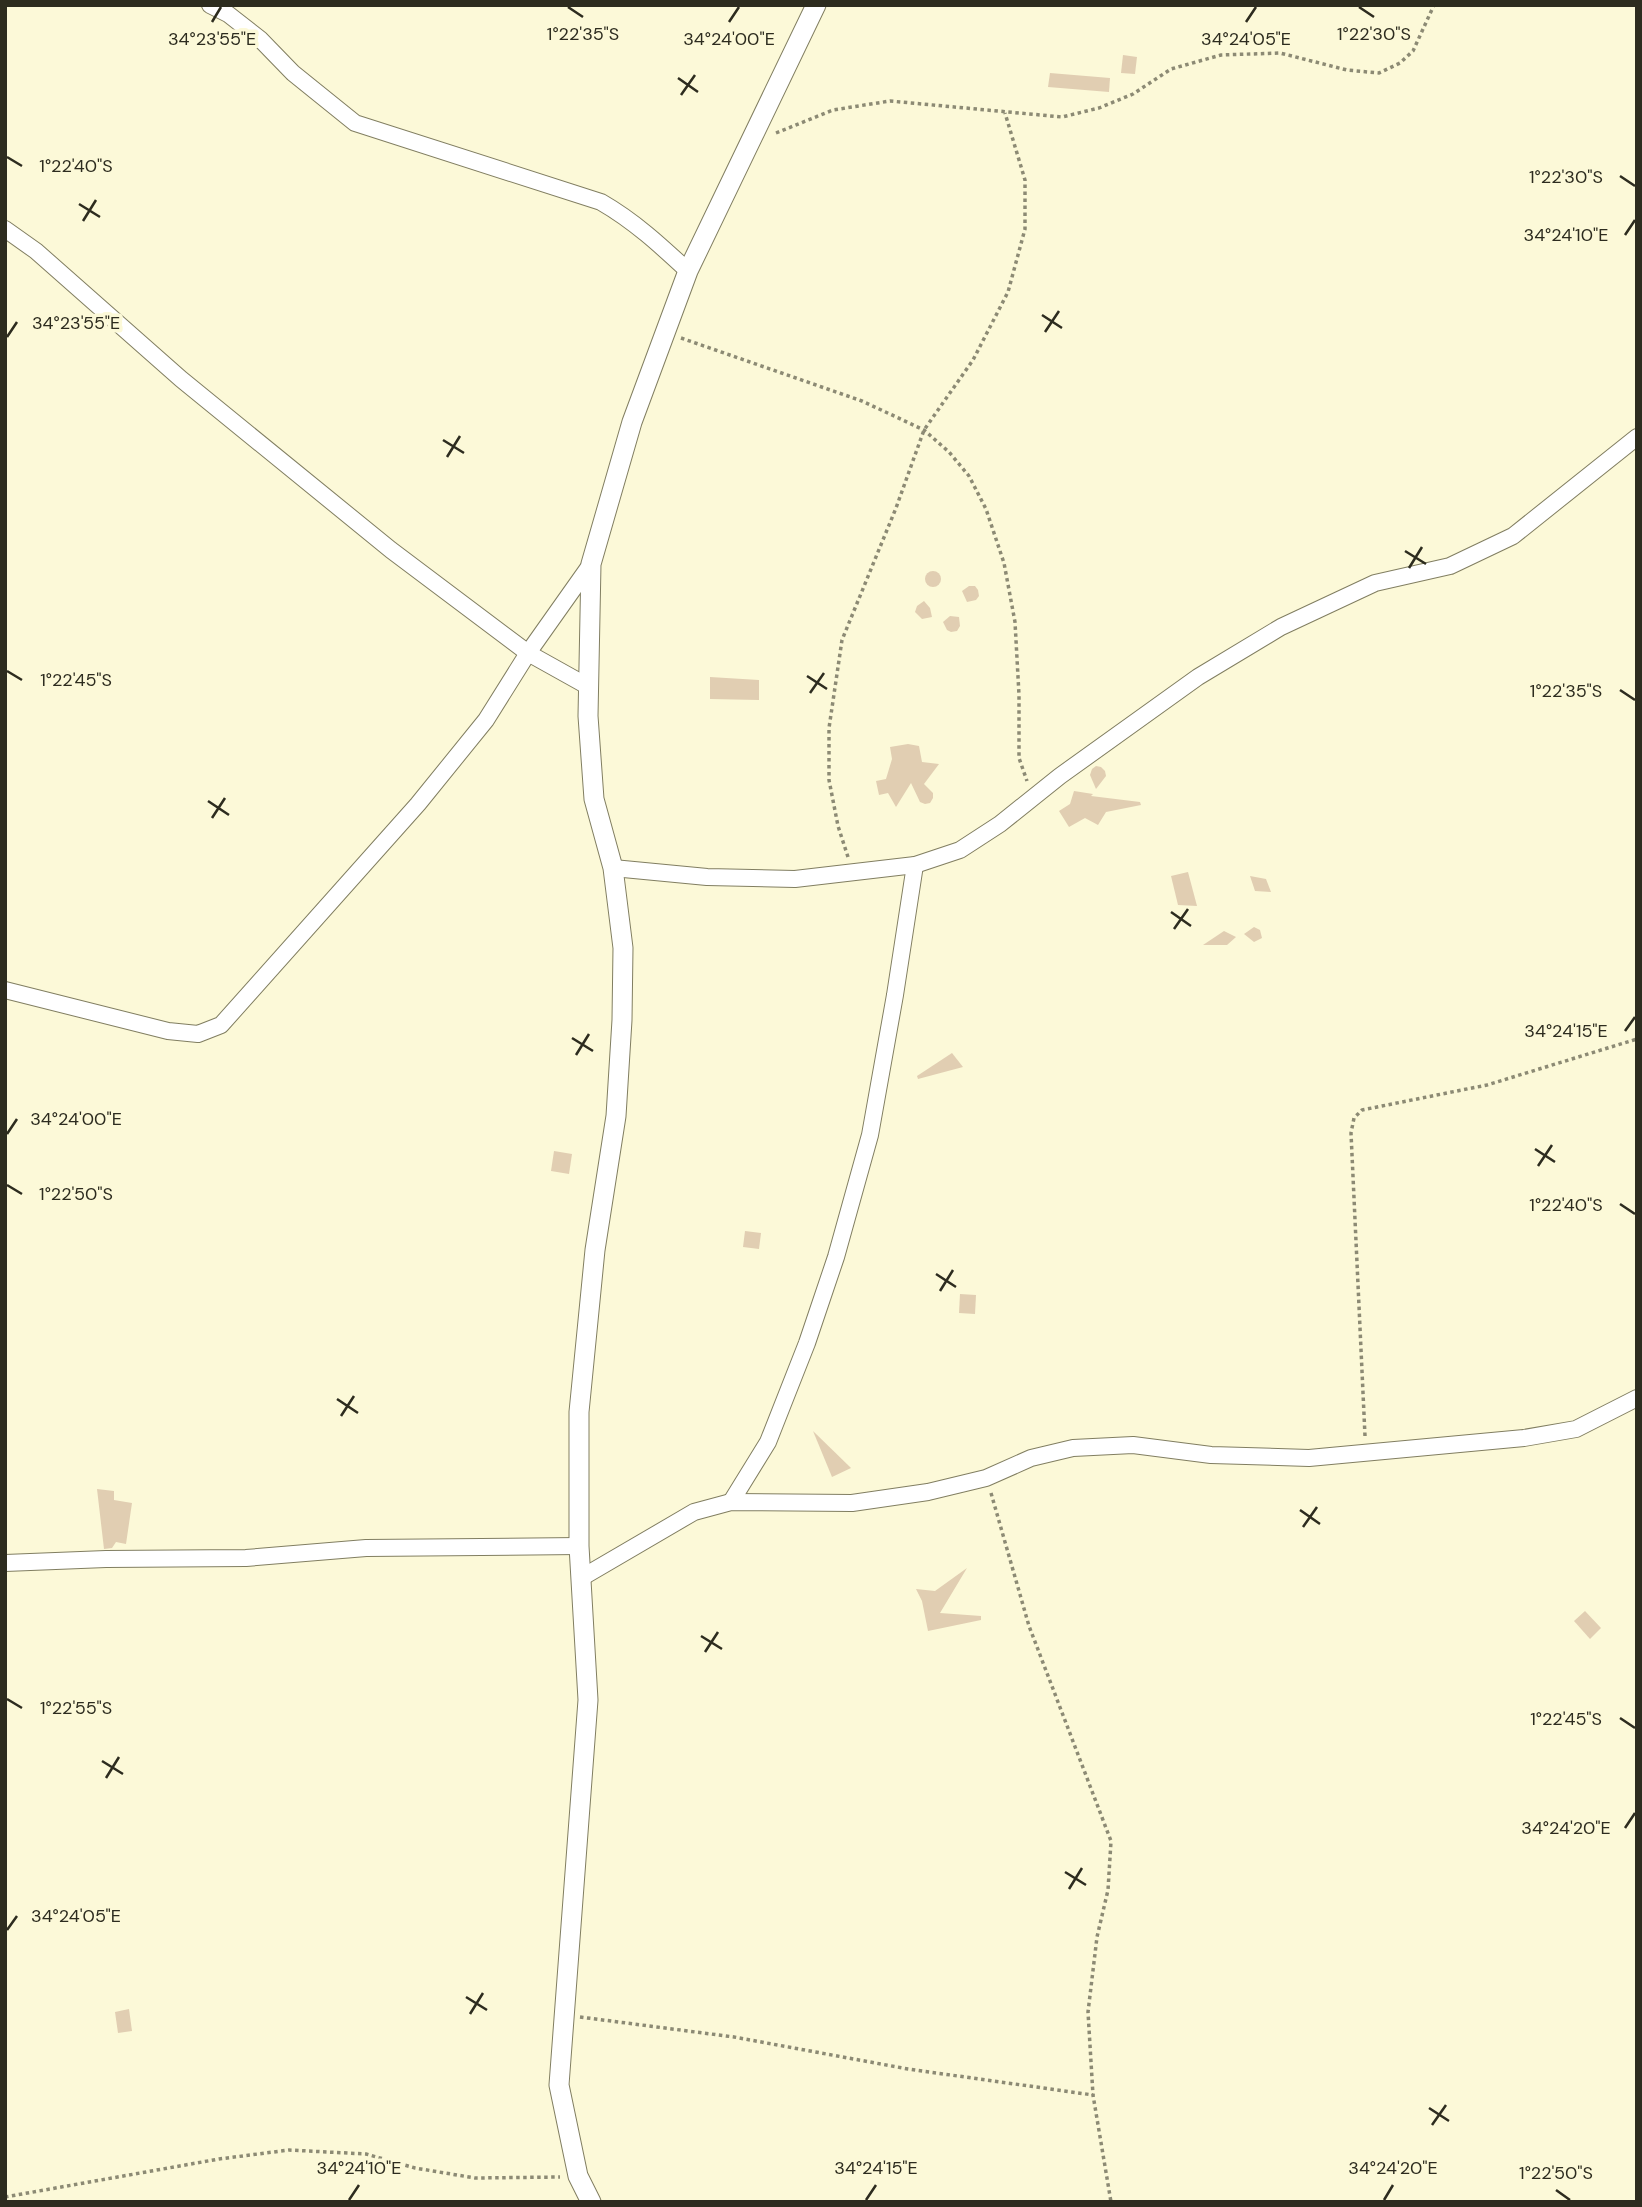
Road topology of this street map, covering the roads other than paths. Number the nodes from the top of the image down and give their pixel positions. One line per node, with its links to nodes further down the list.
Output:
1 (210, 5): 4 (street)
2 (816, 5): 4 (street)
3 (5, 229): 7 (street)
4 (688, 271): 6 (street)
5 (1637, 437): 9 (street)
6 (591, 564): 7 (street); 8 (street)
7 (528, 653): 8 (street); 11 (street)
8 (589, 687): 10 (street)
9 (915, 865): 10 (street); 13 (street)
10 (613, 867): 14 (street)
11 (5, 990)
12 (1637, 1398): 13 (street)
13 (731, 1502): 16 (street)
14 (579, 1546): 15 (street); 16 (street)
15 (5, 1563)
16 (581, 1578): 17 (street)
17 (591, 2202)

